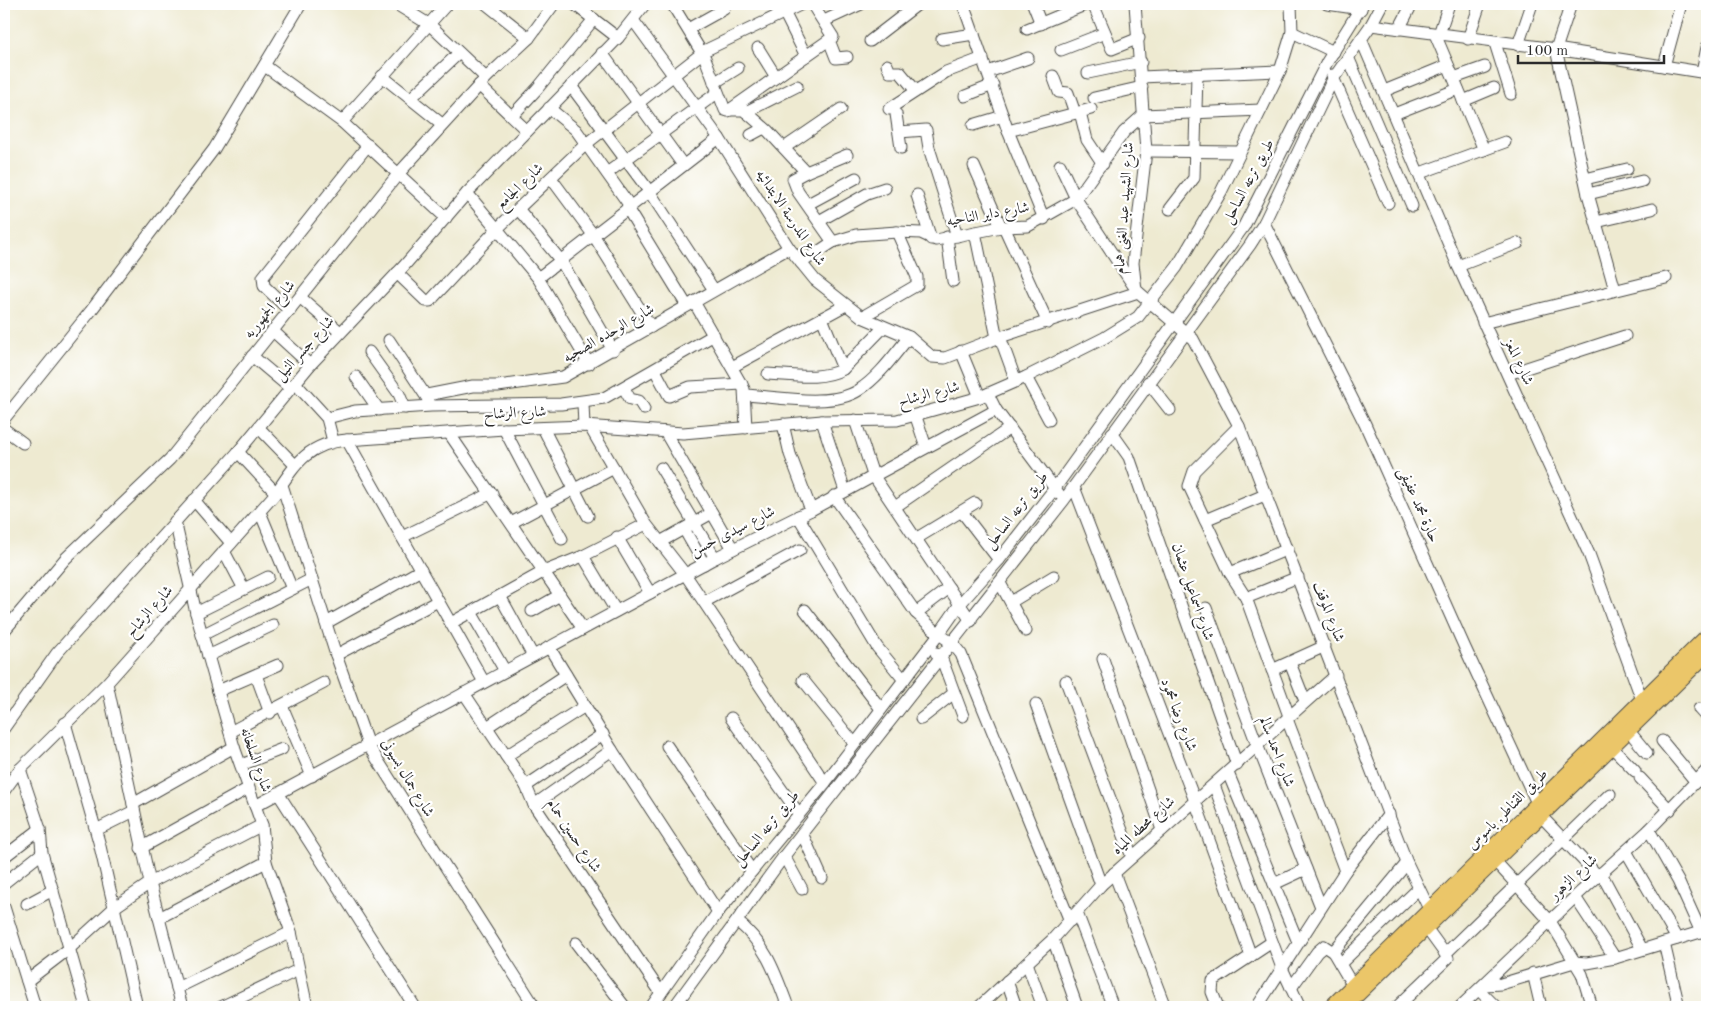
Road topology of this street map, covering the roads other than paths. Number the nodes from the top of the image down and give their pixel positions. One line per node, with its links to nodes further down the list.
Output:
1 (301, 4): 69 (street)
2 (396, 4): 34 (street)
3 (447, 4): 34 (street)
4 (486, 4): 43 (street)
5 (554, 4): 43 (street, شارع الجمهوريه)
6 (574, 4): 30 (street)
7 (645, 4): 31 (street, شارع جسر النيل)
8 (672, 4): 38 (street)
9 (802, 4): 29 (street)
10 (812, 4): 32 (street)
11 (861, 4): 32 (street)
12 (918, 4): 50 (street)
13 (963, 4): 41 (street)
14 (1034, 4): 33 (street)
15 (1087, 4): 33 (street)
16 (1093, 4): 40 (street)
17 (1135, 4): 46 (street, شارع الشهيد عبد الغنى همام)
18 (1291, 4): 39 (street, شارع الرشاح)
19 (1327, 4): 27 (street)
20 (1382, 4): 35 (street, طريق ترعه الساحل)
21 (1412, 4): 37 (street)
22 (1450, 4): 42 (street)
23 (1480, 4): 49 (street)
24 (1532, 4): 52 (street)
25 (1571, 4): 55 (street)
26 (1681, 4): 71 (street)
27 (1362, 6): 57 (street, طريق ترعه الساحل)
28 (724, 9): 38 (street)
29 (784, 12): 60 (street); 61 (street)
30 (594, 19): 44 (street); 108 (street)
31 (633, 20): 44 (street, شارع جسر النيل); 80 (street, شارع المدرسة الابتدائيه)
32 (824, 21): 45 (street)
33 (1041, 24): 36 (street)
34 (430, 25): 58 (street); 79 (street)
35 (1371, 25): 37 (street); 48 (street, طريق ترعه الساحل)
36 (1027, 29)
37 (1399, 29): 42 (street)
38 (688, 30): 60 (street)
39 (1292, 32): 57 (street); 74 (street, شارع الرشاح)
40 (1105, 33): 46 (street); 56 (street)
41 (974, 34): 47 (street); 64 (street)
42 (1437, 34): 49 (street); 70 (street)
43 (529, 38): 84 (street, شارع الجمهوريه)
44 (618, 38): 59 (street, شارع جسر النيل)
45 (831, 38): 61 (street); 62 (street)
46 (1138, 38): 66 (street, شارع الشهيد عبد الغنى همام)
47 (942, 39)
48 (1361, 39): 63 (street, طريق ترعه الساحل); 92 (street, شارع المعز)
49 (1468, 39): 51 (street)
50 (870, 41)
51 (1495, 43): 52 (street); 94 (street)
52 (1518, 45): 55 (street)
53 (1707, 47): 77 (street)
54 (758, 48): 82 (street)
55 (1556, 49): 71 (street); 144 (street)
56 (1061, 50)
57 (1334, 52): 67 (street, طريق ترعه الساحل)
58 (459, 53): 84 (street); 96 (street)
59 (602, 53): 88 (street, شارع جسر النيل); 98 (street)
60 (702, 53): 80 (street); 90 (street)
61 (806, 56): 82 (street)
62 (847, 57)
63 (1348, 57): 83 (street, طريق ترعه الساحل); 154 (street)
64 (983, 58): 75 (street); 93 (street)
65 (1028, 58): 75 (street)
66 (1141, 62): 76 (street); 85 (street, شارع الشهيد عبد الغنى همام)
67 (1327, 62): 83 (street); 191 (street, طريق ترعه الساحل)
68 (887, 65): 93 (street)
69 (265, 66): 111 (street); 232 (street)
70 (1448, 66): 86 (street); 92 (street)
71 (1664, 66): 77 (street)
72 (1485, 67): 86 (street)
73 (738, 68): 90 (street)
74 (1280, 71): 78 (street); 103 (street, شارع الرشاح)
75 (988, 72): 87 (street)
76 (1088, 73)
77 (1705, 73)
78 (1197, 75): 85 (street); 106 (street)
79 (382, 76): 96 (street); 111 (street)
80 (674, 76): 98 (street, شارع الجامع); 99 (street, شارع المدرسة الابتدائيه)
81 (1053, 76): 101 (street)
82 (776, 77): 104 (street)
83 (1334, 79): 152 (street); 163 (street, طريق ترعه الساحل)
84 (482, 82): 108 (street); 112 (street, شارع الجمهوريه)
85 (1142, 82): 101 (street); 109 (street, شارع الشهيد عبد الغنى همام)
86 (1456, 84): 97 (street); 107 (street)
87 (993, 85): 95 (street); 110 (street)
88 (571, 86): 100 (street, شارع جسر النيل); 115 (street)
89 (797, 86): 105 (street)
90 (716, 88): 99 (street); 104 (street)
91 (1494, 88): 97 (street)
92 (1384, 90): 107 (street, شارع المعز)
93 (916, 91): 118 (street)
94 (1510, 94)
95 (965, 96)
96 (411, 98): 112 (street)
97 (1463, 101): 127 (street)
98 (639, 102): 115 (street, شارع الجامع); 119 (street)
99 (696, 107): 119 (street); 121 (street, شارع المدرسة الابتدائيه)
100 (549, 108): 116 (street, شارع جسر النيل); 123 (street)
101 (1085, 108): 117 (street); 134 (street)
102 (841, 110): 125 (street)
103 (1261, 110): 106 (street); 130 (street, شارع الرشاح)
104 (728, 111): 105 (street)
105 (746, 112): 114 (street)
106 (1196, 114): 109 (street); 129 (street)
107 (1394, 114): 140 (street, شارع المعز)
108 (513, 115): 116 (street)
109 (1143, 115): 128 (street, شارع الشهيد عبد الغنى همام); 134 (street, شارع داير الناحيه)
110 (1003, 116): 113 (street); 117 (street)
111 (342, 122): 124 (street)
112 (442, 124): 141 (street, شارع الجمهوريه)
113 (974, 125)
114 (764, 128): 120 (street); 125 (street)
115 (604, 130): 123 (street, شارع الجامع); 132 (street)
116 (527, 131): 148 (street, شارع جسر النيل)
117 (1008, 131): 160 (street)
118 (899, 132): 126 (street); 169 (street)
119 (660, 134): 132 (street); 135 (street)
120 (751, 135)
121 (719, 138): 135 (street); 173 (street, شارع المدرسة الابتدائيه)
122 (1505, 142): 127 (street)
123 (586, 144): 139 (street); 142 (street, شارع الجامع)
124 (368, 145): 141 (street); 188 (street)
125 (784, 148): 138 (street)
126 (901, 148)
127 (1484, 150): 140 (street)
128 (1146, 152): 129 (street); 182 (street, شارع الشهيد عبد الغنى همام)
129 (1195, 152): 130 (street); 156 (street)
130 (1240, 152): 185 (street, شارع الرشاح)
131 (847, 155): 138 (street)
132 (625, 159): 139 (street); 147 (street)
133 (1060, 164): 151 (street)
134 (1102, 164): 151 (street, شارع داير الناحيه)
135 (683, 165): 147 (street)
136 (974, 166): 164 (street)
137 (1627, 169): 144 (street)
138 (806, 172): 153 (street)
139 (607, 173): 155 (street)
140 (1420, 173): 176 (street, شارع المعز)
141 (399, 174): 159 (street); 184 (street, شارع الجمهوريه)
142 (551, 178): 158 (street, شارع الجامع); 168 (street)
143 (856, 178): 153 (street)
144 (1584, 179): 149 (street)
145 (1642, 181): 149 (street)
146 (885, 188): 161 (street)
147 (649, 191): 155 (street); 181 (street)
148 (467, 193): 159 (street, شارع جسر النيل); 165 (street)
149 (1588, 194): 162 (street)
150 (917, 195): 170 (street)
151 (1076, 199): 160 (street, شارع داير الناحيه); 182 (street)
152 (1388, 203)
153 (808, 204): 161 (street)
154 (1412, 206)
155 (629, 207): 168 (street); 186 (street)
156 (1170, 209)
157 (1652, 209): 162 (street)
158 (519, 210): 165 (street, شارع الجامع); 174 (street)
159 (446, 218): 177 (street, شارع جسر النيل)
160 (1044, 219): 164 (street, شارع داير الناحيه)
161 (819, 221): 171 (street)
162 (1596, 222): 183 (street)
163 (1264, 223): 197 (street, طريق ترعه الساحل); 405 (street, حارة محمد عفيفى)
164 (1003, 227): 167 (street, شارع داير الناحيه); 192 (street)
165 (498, 228): 177 (street, شارع الجامع); 178 (street)
166 (897, 232): 170 (street, شارع داير الناحيه); 171 (street, شارع داير الناحيه); 189 (street)
167 (974, 232): 169 (street, شارع داير الناحيه); 202 (street)
168 (594, 236): 174 (street); 194 (street)
169 (952, 237): 170 (street, شارع داير الناحيه); 180 (street)
170 (931, 239)
171 (833, 242): 175 (street, شارع داير الناحيه)
172 (1518, 243): 176 (street)
173 (789, 248): 175 (street, شارع المدرسة الابتدائيه); 181 (street, شارع الوحده الصحيه)
174 (561, 261): 178 (street); 204 (street)
175 (800, 263): 187 (street, شارع المدرسة الابتدائيه)
176 (1458, 266): 193 (street, شارع المعز)
177 (397, 273): 198 (street, شارع جسر النيل)
178 (538, 278): 208 (street)
179 (1666, 278): 183 (street)
180 (952, 281)
181 (714, 290): 186 (street, شارع الوحده الصحيه)
182 (1137, 290): 185 (street, شارع الشهيد عبد الغنى همام); 192 (street, شارع المدرسة الابتدائيه)
183 (1615, 290): 193 (street)
184 (301, 298): 188 (street, شارع الجمهوريه); 198 (street)
185 (1152, 302): 191 (street, شارع الشهيد عبد الغنى همام); 216 (street, شارع الرشاح)
186 (690, 304): 194 (street, شارع الوحده الصحيه); 199 (street)
187 (846, 305): 189 (street, شارع المدرسة الابتدائيه); 190 (street)
188 (290, 311): 196 (street, شارع الجمهوريه)
189 (862, 317): 195 (street, شارع المدرسة الابتدائيه)
190 (822, 318): 210 (street); 211 (street)
191 (1174, 321): 197 (street, شارع الشهيد عبد الغنى همام); 258 (street, طريق ترعه الساحل)
192 (1048, 323): 202 (street, شارع المدرسة الابتدائيه)
193 (1484, 323): 214 (street, شارع المعز)
194 (651, 327): 204 (street, شارع الوحده الصحيه)
195 (884, 327): 200 (street, شارع المدرسة الابتدائيه); 211 (street)
196 (273, 331): 207 (street, شارع الجمهوريه); 209 (street)
197 (1185, 331): 217 (street, طريق ترعه الساحل); 237 (street, شارع الموقف)
198 (340, 332): 209 (street, شارع جسر النيل)
199 (714, 335): 210 (street); 212 (street)
200 (909, 336): 206 (street, شارع المدرسة الابتدائيه); 220 (street)
201 (1625, 336): 214 (street)
202 (998, 337): 206 (street, شارع المدرسة الابتدائيه); 216 (street)
203 (388, 340): 221 (street)
204 (613, 350): 208 (street, شارع الوحده الصحيه)
205 (369, 352): 225 (street)
206 (961, 352): 222 (street)
207 (252, 356): 218 (street); 328 (street, شارع الجمهوريه)
208 (590, 364): 221 (street, شارع الوحده الصحيه)
209 (310, 365): 218 (street, شارع جسر النيل)
210 (732, 367): 220 (street)
211 (843, 369): 213 (street)
212 (655, 370): 219 (street); 220 (street)
213 (768, 374)
214 (1508, 374): 359 (street, شارع المعز)
215 (356, 377): 227 (street)
216 (1021, 379): 222 (street, شارع الرشاح); 234 (street)
217 (1148, 382): 229 (street); 247 (street, طريق ترعه الساحل)
218 (293, 385): 231 (street); 239 (street, شارع جسر النيل)
219 (624, 388): 223 (street); 226 (street)
220 (744, 390): 241 (street)
221 (427, 395): 224 (street)
222 (984, 395): 228 (street); 230 (street, شارع الرشاح)
223 (582, 402): 224 (street); 238 (street)
224 (431, 406): 225 (street)
225 (405, 408): 227 (street)
226 (644, 409)
227 (378, 410): 231 (street)
228 (996, 410): 242 (street); 251 (street, شارع سيدى حسن)
229 (1170, 410)
230 (916, 417): 233 (street, شارع الرشاح); 251 (street)
231 (327, 418): 249 (street)
232 (4, 419)
233 (855, 420): 235 (street, شارع الرشاح); 256 (street)
234 (1049, 420)
235 (822, 421): 236 (street, شارع الرشاح); 261 (street)
236 (783, 424): 241 (street, شارع الرشاح); 270 (street)
237 (1240, 426): 263 (street, شارع الموقف); 276 (street)
238 (587, 427): 240 (street, شارع الرشاح); 245 (street, شارع الرشاح); 254 (street)
239 (259, 428): 252 (street, شارع جسر النيل); 253 (street)
240 (543, 428): 244 (street, شارع الرشاح); 260 (street)
241 (746, 428): 245 (street, شارع الرشاح)
242 (1010, 428): 258 (street); 269 (street)
243 (4, 429): 250 (street)
244 (504, 429): 246 (street, شارع الرشاح); 268 (street)
245 (665, 432): 273 (street)
246 (450, 433): 248 (street, شارع الرشاح); 262 (street)
247 (1112, 433): 257 (street, طريق ترعه الساحل); 388 (street, شارع اسماعيل عثمان)
248 (347, 440): 249 (street, شارع الرشاح); 281 (street)
249 (333, 441): 253 (street, شارع الرشاح)
250 (23, 443)
251 (926, 447): 256 (street, شارع سيدى حسن)
252 (238, 452): 259 (street); 265 (street, شارع جسر النيل)
253 (295, 465): 259 (street, شارع الرشاح)
254 (614, 468): 260 (street); 279 (street)
255 (661, 468): 280 (street)
256 (873, 475): 261 (street, شارع سيدى حسن); 269 (street)
257 (1074, 487): 266 (street, طريق ترعه الساحل); 401 (street, شارع رضا محمود)
258 (1055, 488): 266 (street); 291 (street, طريق ترعه الساحل)
259 (279, 489): 271 (street, شارع الرشاح); 300 (street, شارع جمال بسيونى)
260 (574, 489): 268 (street); 274 (street)
261 (845, 491): 264 (street, شارع سيدى حسن)
262 (492, 493): 278 (street); 281 (street)
263 (1267, 494): 276 (street); 288 (street, شارع الموقف)
264 (834, 496): 270 (street, شارع سيدى حسن); 321 (street)
265 (194, 500): 277 (street, شارع جسر النيل); 286 (street)
266 (1064, 500): 301 (street, طريق ترعه الساحل)
267 (975, 503): 272 (street)
268 (544, 505): 278 (street); 284 (street)
269 (895, 507): 283 (street)
270 (811, 510): 275 (street, شارع سيدى حسن)
271 (260, 512): 286 (street, شارع الرشاح); 305 (street)
272 (962, 512): 283 (street); 291 (street)
273 (712, 513): 280 (street); 287 (street)
274 (588, 516)
275 (798, 516): 287 (street, شارع سيدى حسن); 351 (street)
276 (1205, 520): 295 (street)
277 (175, 521): 303 (street, شارع السلخانه); 372 (street, شارع جسر النيل)
278 (511, 523): 294 (street)
279 (646, 524): 282 (street); 285 (street)
280 (689, 526): 285 (street); 292 (street)
281 (402, 537): 293 (street)
282 (617, 537): 290 (street); 306 (street)
283 (917, 538): 302 (street)
284 (562, 539)
285 (660, 542): 296 (street)
286 (228, 547): 303 (street, شارع الرشاح); 304 (street)
287 (733, 549): 292 (street, شارع سيدى حسن)
288 (1288, 549): 295 (street); 299 (street, شارع الموقف)
289 (800, 550): 312 (street)
290 (583, 556): 294 (street); 318 (street)
291 (999, 560): 314 (street, طريق ترعه الساحل)
292 (709, 561): 296 (street, شارع سيدى حسن)
293 (421, 570): 311 (street); 324 (street)
294 (543, 572): 307 (street); 308 (street)
295 (1230, 573): 310 (street)
296 (685, 574): 306 (street, شارع سيدى حسن); 312 (street)
297 (1054, 576): 313 (street)
298 (268, 577): 304 (street)
299 (1298, 577): 310 (street); 334 (street, شارع الموقف)
300 (312, 579): 305 (street); 324 (street, شارع جمال بسيونى)
301 (1000, 583): 313 (street); 323 (street, طريق ترعه الساحل)
302 (949, 588): 314 (street); 321 (street)
303 (190, 589): 320 (street, شارع السلخانه); 355 (street, شارع الرشاح)
304 (244, 589): 309 (street)
305 (292, 589): 322 (street)
306 (650, 593): 318 (street, شارع سيدى حسن)
307 (560, 595): 317 (street); 327 (street)
308 (500, 596): 319 (street); 340 (street)
309 (228, 597): 320 (street); 322 (street)
310 (1246, 598): 345 (street)
311 (438, 601): 325 (street); 338 (street)
312 (704, 602): 394 (street)
313 (1010, 602): 329 (street)
314 (960, 604): 323 (street); 330 (street, طريق ترعه الساحل)
315 (1206, 608): 381 (street, شارع احمد سالم)
316 (805, 610): 364 (street)
317 (532, 611)
318 (616, 611): 327 (street, شارع سيدى حسن)
319 (471, 612): 325 (street); 346 (street)
320 (196, 613): 331 (street, شارع السلخانه)
321 (916, 613): 330 (street)
322 (237, 617): 331 (street)
323 (970, 621): 333 (street, طريق ترعه الساحل)
324 (326, 622): 338 (street, شارع جمال بسيونى)
325 (451, 623): 353 (street)
326 (273, 625): 339 (street)
327 (584, 628): 335 (street, شارع سيدى حسن)
328 (4, 630)
329 (1026, 631)
330 (939, 634): 333 (street); 336 (street, طريق ترعه الساحل)
331 (202, 635): 339 (street, شارع السلخانه)
332 (1707, 636): 359 (main road, طريق القناطر, باسوس)
333 (952, 643): 341 (street, طريق ترعه الساحل); 446 (street)
334 (1325, 646): 343 (street); 349 (street, شارع الموقف)
335 (549, 647): 340 (street, شارع سيدى حسن); 348 (street)
336 (928, 648): 341 (street); 351 (street, طريق ترعه الساحل)
337 (1707, 654): 373 (main road, طريق القناطر, باسوس)
338 (336, 655): 378 (street, شارع جمال بسيونى)
339 (208, 656): 356 (street, شارع السلخانه)
340 (533, 656): 346 (street, شارع سيدى حسن)
341 (941, 657): 358 (street); 414 (street, طريق ترعه الساحل)
342 (1103, 659): 412 (street)
343 (1290, 663): 345 (street); 360 (street)
344 (278, 665): 347 (street)
345 (1272, 670): 368 (street)
346 (504, 671): 353 (street, شارع سيدى حسن)
347 (256, 675): 356 (street); 365 (street)
348 (566, 675): 363 (street); 371 (street)
349 (1336, 675): 360 (street, شارع محطه المياه); 408 (street, شارع الموقف)
350 (802, 680): 377 (street)
351 (904, 680): 364 (street, طريق ترعه الساحل)
352 (1066, 681): 420 (street)
353 (484, 682): 357 (street, شارع سيدى حسن)
354 (324, 683): 362 (street)
355 (107, 684): 370 (street, شارع الرشاح); 404 (street)
356 (218, 691): 374 (street, شارع السلخانه)
357 (464, 693): 371 (street, شارع حسين حمام); 378 (street, شارع سيدى حسن)
358 (954, 693): 366 (street); 369 (street)
359 (1642, 700): 405 (main road, طريق القناطر, باسوس)
360 (1305, 701): 368 (street, شارع محطه المياه)
361 (1036, 704): 434 (street)
362 (282, 706): 365 (street); 392 (street)
363 (585, 706): 375 (street); 386 (street)
364 (881, 709): 377 (street, طريق ترعه الساحل)
365 (270, 713): 374 (street)
366 (963, 716)
367 (731, 718): 407 (street)
368 (1288, 718): 381 (street, شارع محطه المياه); 427 (street)
369 (921, 720)
370 (65, 723): 389 (street, شارع الرشاح); 411 (street)
371 (487, 727): 386 (street, شارع حسين حمام)
372 (4, 728)
373 (1629, 731): 382 (main road, طريق القناطر, باسوس); 385 (street)
374 (230, 732): 380 (street, شارع السلخانه)
375 (602, 734): 384 (street); 396 (street)
376 (1662, 741): 393 (street)
377 (854, 743): 394 (street, طريق ترعه الساحل)
378 (368, 745): 392 (street, شارع سيدى حسن); 485 (street, شارع جمال بسيونى)
379 (666, 746): 426 (street)
380 (234, 747): 387 (street, شارع السلخانه); 404 (street)
381 (1258, 747): 388 (street, شارع محطه المياه); 425 (street, شارع احمد سالم)
382 (1612, 748): 405 (main road, طريق القناطر, باسوس); 406 (street)
383 (282, 749): 387 (street)
384 (612, 750): 402 (street); 445 (street)
385 (1648, 752)
386 (506, 756): 396 (street, شارع حسين حمام)
387 (241, 765): 397 (street, شارع السلخانه)
388 (1237, 765): 391 (street, شارع محطه المياه)
389 (20, 769): 398 (street, شارع الرشاح); 410 (street)
390 (1707, 770): 393 (street, شارع الزهور)
391 (1228, 773): 395 (street, شارع محطه المياه); 433 (street)
392 (312, 776): 399 (street, شارع سيدى حسن)
393 (1696, 782): 406 (street, شارع الزهور)
394 (825, 783): 407 (street, طريق ترعه الساحل)
395 (1214, 784): 401 (street, شارع محطه المياه); 455 (street)
396 (526, 786): 402 (street, شارع حسين حمام)
397 (249, 788): 403 (street, شارع السلخانه); 416 (street)
398 (4, 790)
399 (278, 794): 403 (street, شارع سيدى حسن); 484 (street)
400 (1610, 794): 415 (street)
401 (1195, 801): 412 (street, شارع محطه المياه); 463 (street, شارع رضا محمود)
402 (534, 804): 477 (street, شارع حسين حمام)
403 (255, 806): 409 (street, شارع السلخانه)
404 (134, 808): 411 (street); 416 (street)
405 (1540, 810): 415 (street, حارة محمد عفيفى); 422 (main road, طريق القناطر, باسوس); 444 (main road, طريق القناطر, باسوس)
406 (1670, 810): 413 (street, شارع الزهور)
407 (799, 814): 426 (street, طريق ترعه الساحل)
408 (1389, 814): 424 (street, شارع الموقف); 427 (street)
409 (262, 825): 423 (street, شارع السلخانه); 432 (street)
410 (40, 829): 418 (street); 421 (street)
411 (96, 830): 443 (street)
412 (1162, 830): 420 (street, شارع محطه المياه)
413 (1649, 830): 417 (street, شارع الزهور); 451 (street)
414 (802, 833): 419 (street, طريق ترعه الساحل); 430 (street)
415 (1564, 839): 429 (street, حارة محمد عفيفى); 435 (street)
416 (142, 848): 432 (street)
417 (1626, 851): 429 (street, شارع الزهور); 454 (street)
418 (42, 853): 431 (street); 438 (street)
419 (784, 856): 436 (street); 448 (street, طريق ترعه الساحل)
420 (1132, 856): 428 (street, شارع محطه المياه)
421 (4, 857)
422 (1495, 861): 435 (street); 450 (main road, طريق القناطر, باسوس)
423 (266, 862): 447 (street); 452 (street, شارع السلخانه)
424 (1407, 863): 437 (street, شارع الموقف); 461 (street)
425 (1306, 869): 433 (street); 441 (street, شارع احمد سالم)
426 (752, 871): 445 (street, طريق ترعه الساحل)
427 (1345, 871): 441 (street)
428 (1114, 873): 434 (street, شارع محطه المياه); 495 (street)
429 (1600, 875): 439 (street, شارع الزهور); 460 (street, حارة محمد عفيفى)
430 (822, 878)
431 (4, 883)
432 (150, 883): 443 (street); 447 (street)
433 (1274, 884): 456 (street)
434 (1101, 885): 446 (street, شارع محطه المياه)
435 (1515, 886): 449 (street); 462 (street)
436 (802, 889)
437 (1418, 889): 444 (street, شارع الموقف); 467 (street)
438 (53, 890): 440 (street); 459 (street)
439 (1575, 898): 449 (street, شارع الزهور); 464 (street)
440 (27, 904)
441 (1321, 906): 456 (street)
442 (4, 907): 471 (street)
443 (115, 907): 459 (street); 480 (street)
444 (1430, 910): 473 (main road, طريق القناطر, باسوس)
445 (718, 912): 477 (street, طريق ترعه الساحل)
446 (1074, 917): 453 (street, شارع محطه المياه); 494 (street)
447 (159, 918): 475 (street)
448 (736, 921): 488 (street, طريق ترعه الساحل); 489 (street)
449 (1550, 921): 465 (street); 474 (street, شارع الزهور)
450 (1427, 929): 462 (street); 500 (main road, طريق القناطر, باسوس)
451 (1704, 931): 454 (street)
452 (291, 932): 469 (street, شارع السلخانه); 475 (street)
453 (1053, 938): 466 (street, شارع محطه المياه); 493 (street)
454 (1677, 939): 457 (street)
455 (1272, 942): 463 (street); 468 (street)
456 (1298, 942): 468 (street)
457 (1664, 943): 460 (street); 506 (street)
458 (576, 944): 486 (street)
459 (70, 948): 471 (street); 479 (street)
460 (1642, 949): 464 (street)
461 (1333, 952): 467 (street); 476 (street)
462 (1446, 953): 501 (street)
463 (1251, 956): 496 (street)
464 (1615, 958): 465 (street)
465 (1574, 962): 470 (street); 505 (street)
466 (1027, 963): 472 (street, شارع محطه المياه); 492 (street)
467 (1340, 964): 473 (street)
468 (1282, 968): 476 (street); 497 (street)
469 (298, 970): 482 (street); 483 (street, شارع السلخانه)
470 (1533, 973): 474 (street); 504 (street)
471 (27, 981): 478 (street)
472 (1007, 981): 490 (street, شارع محطه المياه); 491 (street)
473 (1352, 986): 499 (main road, طريق القناطر, باسوس)
474 (1482, 987): 502 (street, شارع الزهور); 503 (street)
475 (177, 988): 481 (street)
476 (1291, 988): 498 (street)
477 (661, 993): 487 (street, طريق ترعه الساحل)
478 (35, 1007)
479 (86, 1007)
480 (137, 1007)
481 (182, 1007)
482 (221, 1007)
483 (307, 1007)
484 (416, 1007)
485 (535, 1007)
486 (625, 1007)
487 (651, 1007)
488 (675, 1007)
489 (788, 1007)
490 (979, 1007)
491 (1016, 1007)
492 (1043, 1007)
493 (1077, 1007)
494 (1113, 1007)
495 (1165, 1007)
496 (1218, 1007)
497 (1257, 1007)
498 (1300, 1007)
499 (1331, 1007)
500 (1345, 1007)
501 (1396, 1007)
502 (1460, 1007)
503 (1496, 1007)
504 (1541, 1007)
505 (1592, 1007)
506 (1679, 1007)

